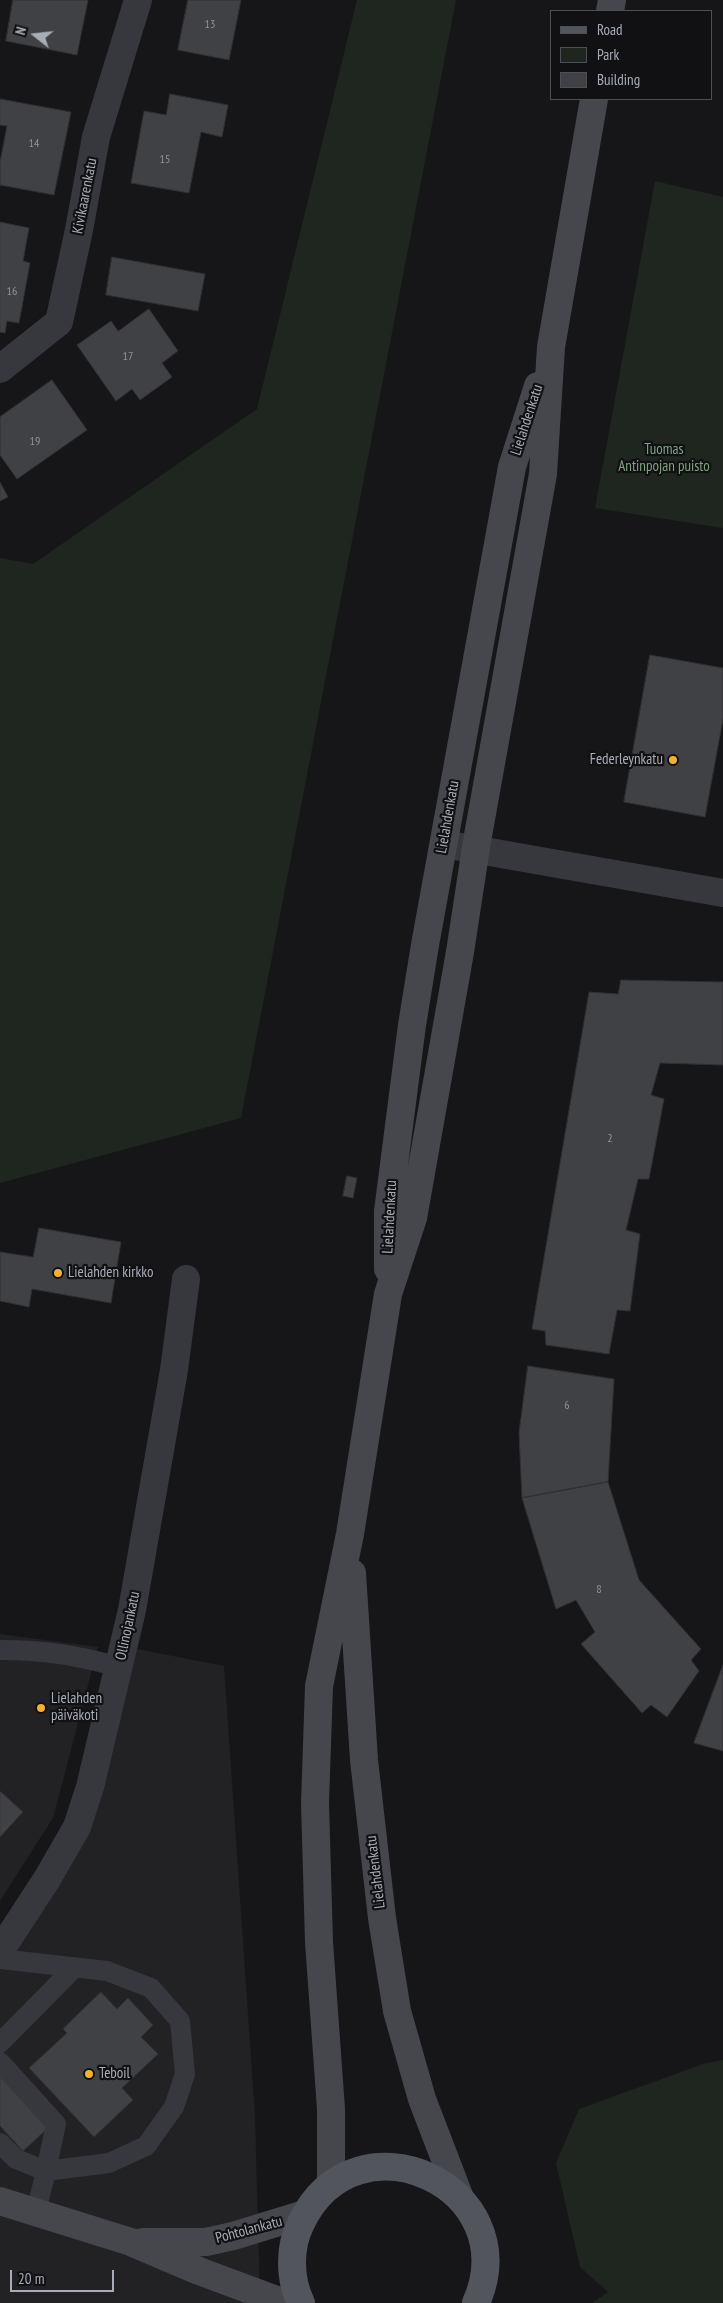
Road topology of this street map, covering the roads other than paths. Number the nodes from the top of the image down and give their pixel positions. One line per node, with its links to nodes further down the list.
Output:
1 (138, 0): 4 (street, Kivikaarenkatu)
2 (594, 100): 3 (main road, Lielahdenkatu)
3 (551, 347): 5 (main road, Lielahdenkatu); 6 (main road, Lielahdenkatu)
4 (0, 369)
5 (444, 844): 6 (street); 9 (main road, Lielahdenkatu)
6 (476, 850): 7 (street); 9 (main road, Lielahdenkatu)
7 (723, 893)
8 (186, 1279): 12 (street, Ollinojankatu)
9 (388, 1294): 10 (main road, Lielahdenkatu)
10 (350, 1534): 20 (main road, Lielahdenkatu); 21 (main road, Lielahdenkatu)
11 (0, 1650): 12 (lane)
12 (119, 1667): 13 (street, Ollinojankatu)
13 (0, 1951)
14 (0, 1959): 15 (lane)
15 (74, 1968): 16 (lane); 19 (lane)
16 (0, 2043)
17 (0, 2062): 19 (lane)
18 (0, 2143): 19 (lane)
19 (46, 2171): 23 (lane)
20 (331, 2185): 21 (main road); 24 (main road)
21 (460, 2198): 28 (main road)
22 (0, 2201): 23 (main road, Pohtolankatu)
23 (36, 2212): 25 (main road, Pohtolankatu)
24 (305, 2214): 25 (main road, Pohtolankatu); 27 (main road)
25 (131, 2242): 26 (main road, Pohtolankatu)
26 (285, 2303)
27 (301, 2303)
28 (476, 2303)

